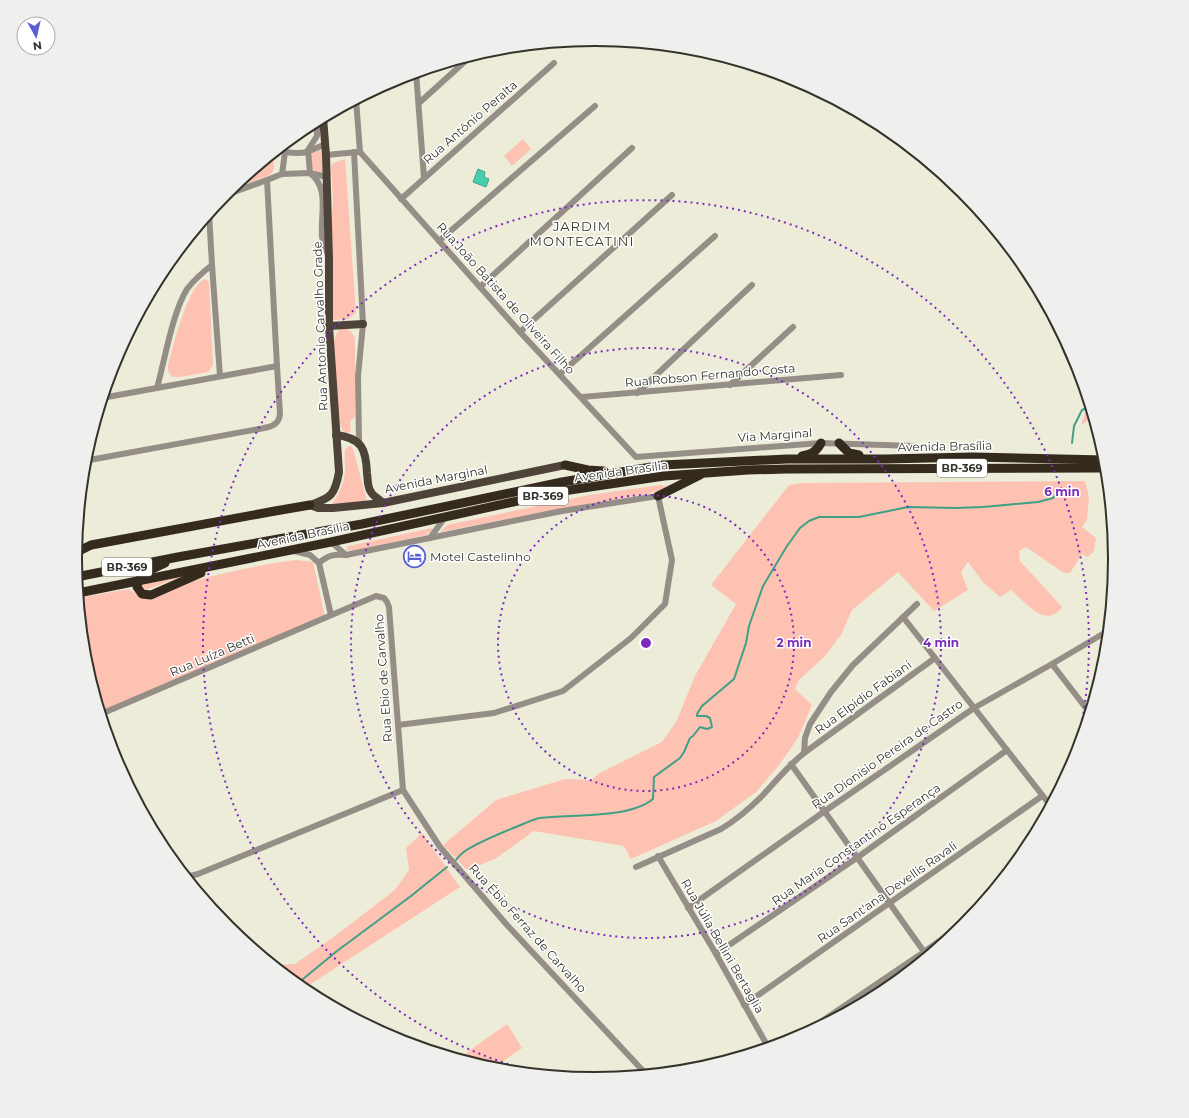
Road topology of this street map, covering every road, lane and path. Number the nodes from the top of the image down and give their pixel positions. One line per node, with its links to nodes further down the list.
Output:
1 (464, 63): 4 (street)
2 (554, 63): 19 (street, Rua Antônio Peralta)
3 (417, 78): 4 (street)
4 (419, 103): 19 (street)
5 (356, 105): 14 (street)
6 (595, 106): 26 (street)
7 (323, 124): 9 (main road, Rua Antonio Carvalho Grade)
8 (317, 127): 13 (street)
9 (325, 145): 13 (street); 15 (main road, Rua Antonio Carvalho Grade)
10 (632, 148): 30 (street)
11 (285, 150): 13 (street)
12 (283, 151): 17 (street)
13 (308, 152): 16 (street)
14 (357, 152): 15 (street); 23 (street, Rua João Batista de Oliveira Filho); 31 (street)
15 (326, 155): 18 (main road, Rua Antonio Carvalho Grade)
16 (310, 173): 17 (street); 18 (street); 27 (street)
17 (282, 174): 20 (street)
18 (327, 177): 27 (main road, Rua Antonio Carvalho Grade)
19 (424, 178): 23 (street, Rua Antônio Peralta)
20 (267, 180): 21 (street); 35 (street)
21 (238, 191)
22 (672, 195): 34 (street)
23 (401, 199): 26 (street, Rua João Batista de Oliveira Filho)
24 (209, 221): 28 (street)
25 (715, 236): 36 (street)
26 (439, 241): 30 (street, Rua João Batista de Oliveira Filho)
27 (329, 259): 32 (main road, Rua Antonio Carvalho Grade)
28 (212, 265): 38 (street); 40 (street)
29 (752, 285): 41 (street)
30 (480, 287): 34 (street, Rua João Batista de Oliveira Filho)
31 (363, 324): 32 (main road); 45 (street)
32 (329, 326): 44 (main road, Rua Antonio Carvalho Grade)
33 (793, 328): 39 (street)
34 (520, 332): 36 (street, Rua João Batista de Oliveira Filho)
35 (277, 366): 38 (street); 53 (street)
36 (560, 374): 43 (street, Rua João Batista de Oliveira Filho)
37 (841, 375): 39 (street, Rua Robson Fernando Costa)
38 (220, 376): 40 (street)
39 (730, 385): 41 (street, Rua Robson Fernando Costa)
40 (157, 388): 42 (street)
41 (636, 393): 43 (street, Rua Robson Fernando Costa)
42 (108, 397)
43 (582, 397): 49 (street, Rua João Batista de Oliveira Filho)
44 (336, 435): 45 (main road); 62 (main road, Rua Antonio Carvalho Grade)
45 (359, 442): 61 (main road)
46 (821, 443): 47 (street, Via Marginal); 49 (street, Via Marginal); 50 (highway)
47 (839, 443): 48 (street, Via Marginal); 51 (highway)
48 (915, 446)
49 (636, 457)
50 (787, 459): 51 (highway, Avenida Brasília / BR-369); 58 (highway, Avenida Brasília / BR-369)
51 (886, 459): 55 (highway, Avenida Brasília / BR-369)
52 (1098, 459): 55 (highway)
53 (91, 460)
54 (1098, 460): 55 (highway, Avenida Brasília / BR-369)
55 (1091, 461)
56 (565, 466): 58 (highway); 61 (main road, Avenida Marginal)
57 (1099, 468): 59 (highway, Avenida Brasília / BR-369)
58 (623, 471): 69 (highway, Avenida Brasília / BR-369)
59 (704, 472): 60 (highway); 63 (highway, Avenida Brasília / BR-369)
60 (658, 496): 64 (street); 84 (street)
61 (382, 502): 62 (main road, Avenida Marginal)
62 (310, 505): 66 (highway)
63 (446, 516): 64 (street); 65 (highway, Avenida Brasília / BR-369)
64 (430, 538): 68 (street)
65 (331, 542): 67 (highway, Avenida Brasília / BR-369); 68 (street)
66 (82, 549)
67 (291, 550): 70 (highway, Avenida Brasília / BR-369); 71 (street)
68 (346, 555): 71 (street)
69 (178, 557): 72 (highway, Avenida Brasília / BR-369); 73 (highway)
70 (238, 561): 73 (highway, Avenida Brasília / BR-369); 73 (highway)
71 (319, 563): 76 (street)
72 (82, 576)
73 (138, 581): 74 (highway, Avenida Brasília / BR-369)
74 (83, 592)
75 (917, 604): 77 (street)
76 (331, 615): 83 (street, Rua Luíza Betti); 84 (street, Rua Ebio de Carvalho)
77 (903, 617): 79 (street); 86 (street)
78 (1102, 634): 80 (street, Rua Dionísio Pereira de Castro)
79 (934, 658): 82 (street); 86 (street, Rua Elpidio Fabiani)
80 (1052, 664): 81 (street); 82 (street, Rua Dionísio Pereira de Castro)
81 (1085, 707)
82 (974, 708): 85 (street); 91 (street, Rua Dionísio Pereira de Castro)
83 (105, 712)
84 (398, 725): 88 (street, Rua Ebio de Carvalho)
85 (1007, 750): 89 (street); 93 (street, Rua Maria Constantino Esperança)
86 (804, 753): 87 (street, Rua Elpidio Fabiani)
87 (791, 764): 91 (street); 92 (street, Rua Elpidio Fabiani)
88 (403, 790): 95 (street); 104 (street, Rua Ébio Ferraz de Carvalho)
89 (1042, 796): 90 (street); 96 (street, Rua Sant'ana Devellis Ravali)
90 (1047, 801)
91 (825, 811): 93 (street); 97 (street, Rua Dionísio Pereira de Castro)
92 (658, 856): 94 (street, Rua Elpidio Fabiani); 97 (street, Rua Júlia Bellini Bertaglia)
93 (858, 857): 96 (street); 99 (street, Rua Maria Constantino Esperança)
94 (636, 867)
95 (191, 875)
96 (890, 904): 98 (street); 101 (street, Rua Sant'ana Devellis Ravali)
97 (688, 908): 99 (street, Rua Júlia Bellini Bertaglia)
98 (924, 952)
99 (716, 954): 101 (street, Rua Júlia Bellini Bertaglia)
100 (908, 965): 102 (street)
101 (744, 1005): 103 (street, Rua Júlia Bellini Bertaglia)
102 (847, 1005)
103 (765, 1043)
104 (642, 1070)

